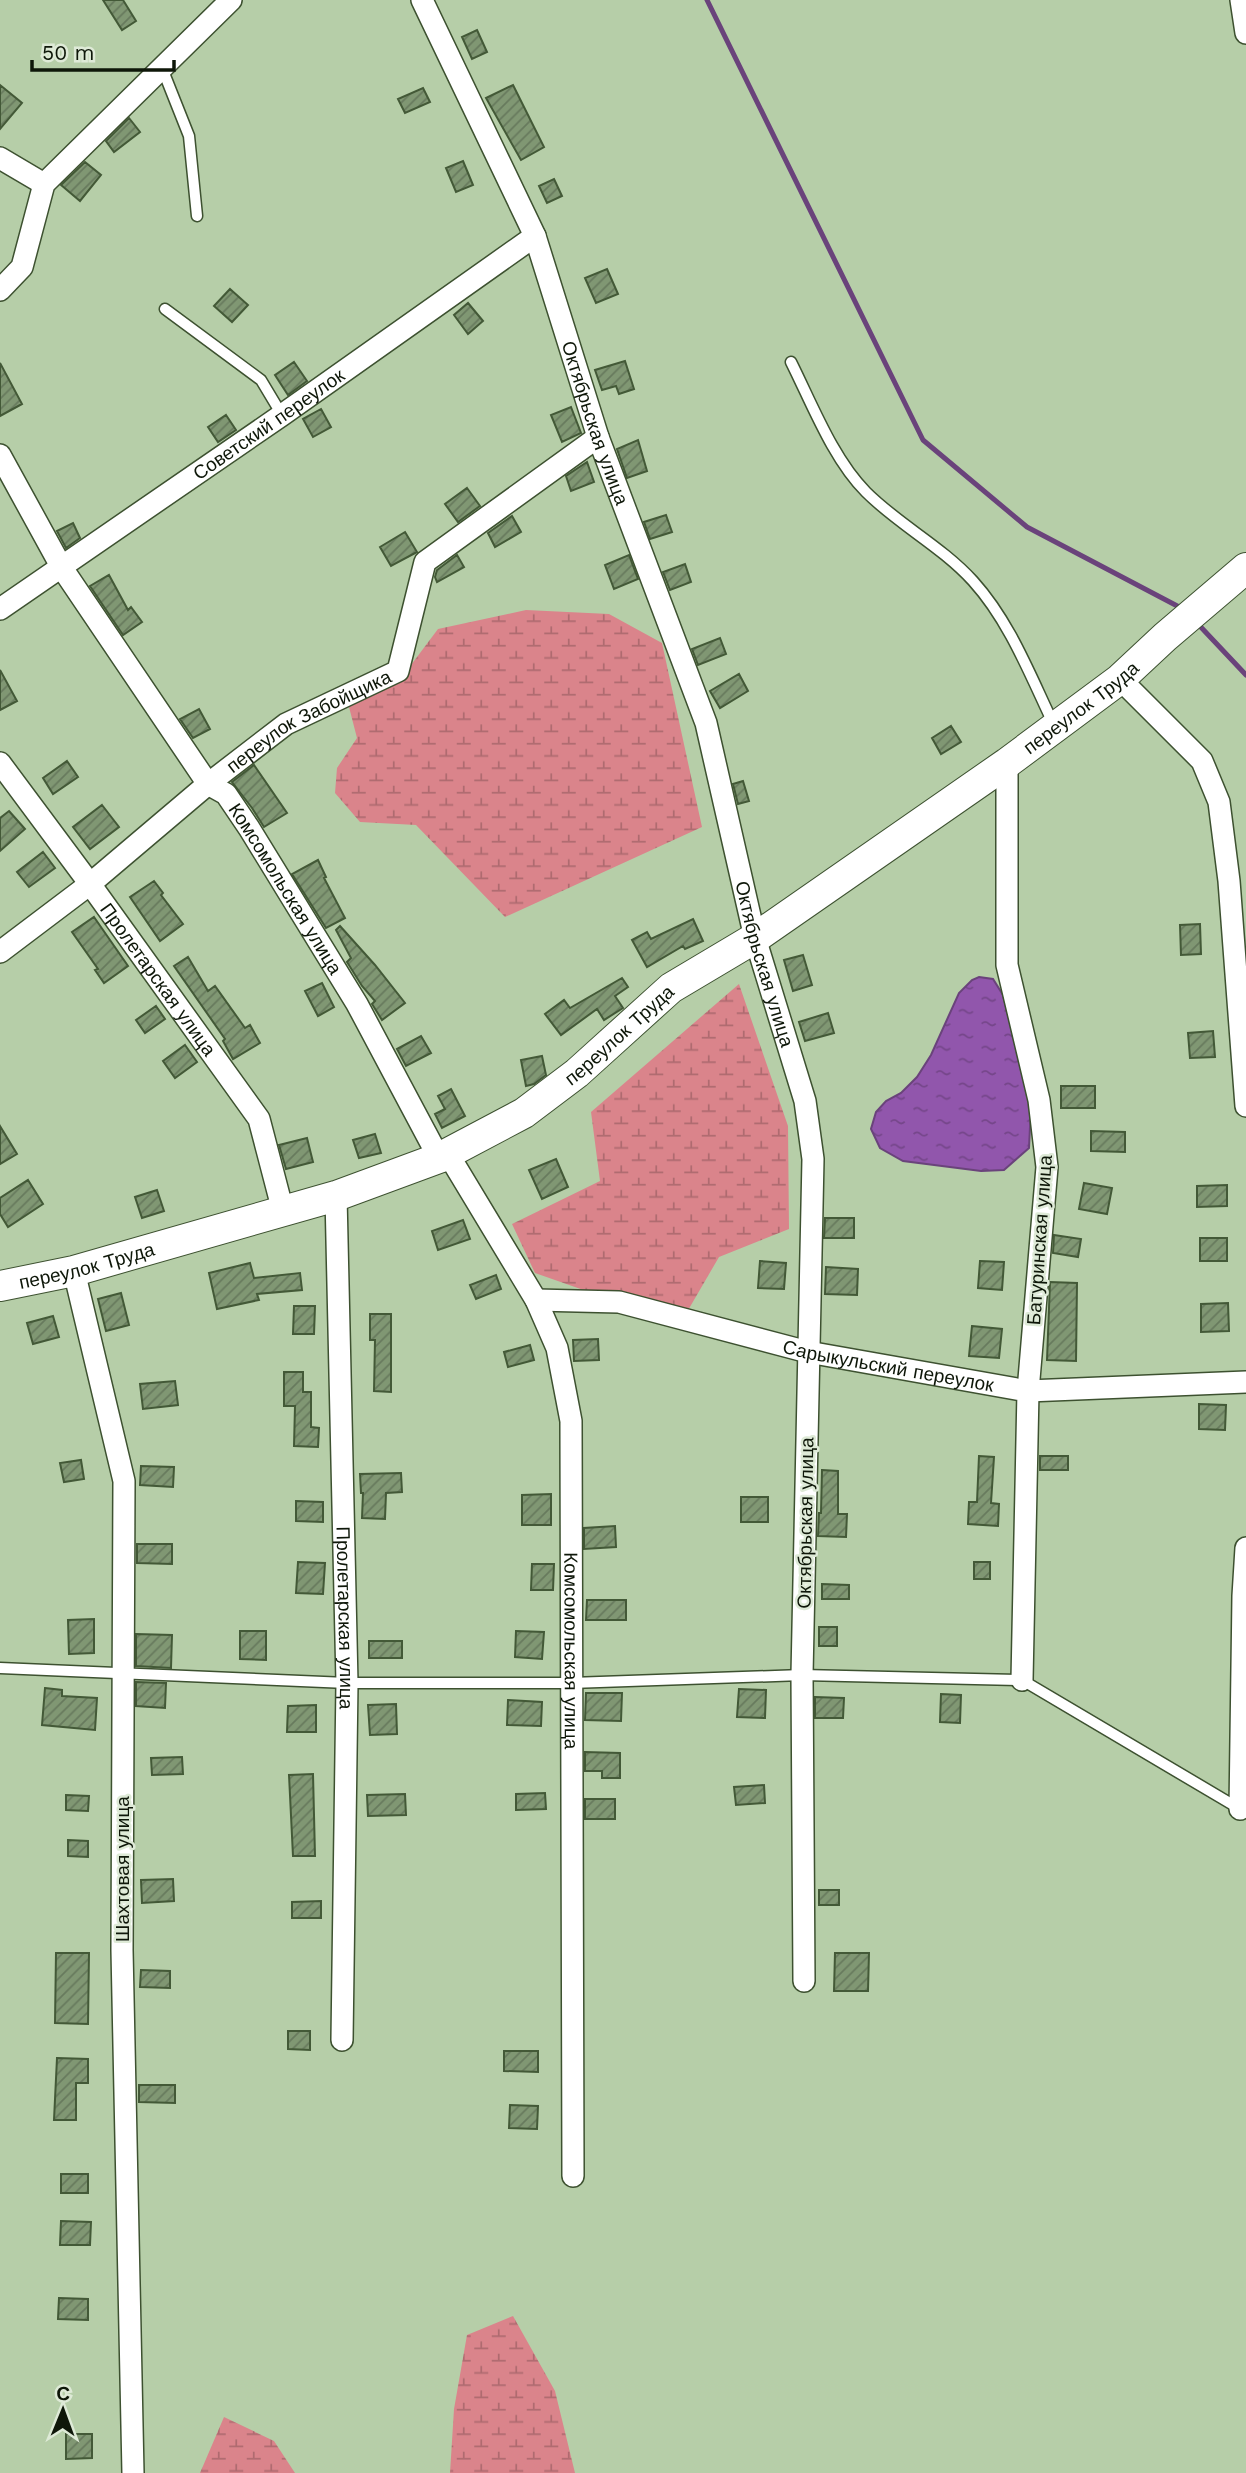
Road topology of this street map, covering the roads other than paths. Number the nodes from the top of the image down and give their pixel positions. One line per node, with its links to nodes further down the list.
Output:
1 (231, 0): 5 (street)
2 (422, 0): 9 (street, Октябрьская улица)
3 (1241, 0): 4 (street)
4 (1246, 33)
5 (162, 68): 7 (street); 8 (lane)
6 (0, 158): 7 (street)
7 (44, 184): 10 (street)
8 (197, 216)
9 (535, 236): 13 (street, Советский переулок); 14 (street, Октябрьская улица)
10 (0, 290)
11 (164, 309): 13 (lane)
12 (791, 362): 20 (lane)
13 (282, 415): 16 (street, Советский переулок)
14 (598, 437): 23 (street, переулок Забойщика); 25 (street, Октябрьская улица)
15 (0, 455): 16 (street, Комсомольская улица)
16 (62, 568): 18 (street, Советский переулок); 23 (street, Комсомольская улица)
17 (1246, 568): 19 (street, переулок Труда)
18 (0, 609)
19 (1120, 679): 20 (street, переулок Труда); 27 (street)
20 (1055, 727): 22 (street, переулок Труда)
21 (0, 763): 24 (street, Пролетарская улица)
22 (1007, 763): 25 (street, переулок Труда); 36 (street, Батуринская улица)
23 (208, 784): 24 (street, переулок Забойщика); 28 (street, Комсомольская улица)
24 (90, 884): 26 (street, переулок Забойщика); 30 (street, Пролетарская улица)
25 (755, 938): 28 (street, переулок Труда); 34 (street, Октябрьская улица)
26 (0, 951)
27 (1246, 1106)
28 (444, 1156): 29 (street, переулок Труда); 33 (street, Комсомольская улица)
29 (336, 1196): 30 (street, переулок Труда); 43 (street, Пролетарская улица)
30 (283, 1211): 31 (street, переулок Труда)
31 (74, 1271): 32 (street, переулок Труда); 39 (street, Шахтовая улица)
32 (0, 1284)
33 (536, 1300): 34 (street, Сарыкульский переулок); 42 (street, Комсомольская улица)
34 (807, 1352): 36 (street, Сарыкульский переулок); 40 (street, Октябрьская улица)
35 (1246, 1382): 36 (street, Сарыкульский переулок)
36 (1028, 1391): 41 (street, Батуринская улица)
37 (1246, 1548): 44 (street)
38 (0, 1668): 39 (lane)
39 (122, 1675): 43 (lane); 48 (street, Шахтовая улица)
40 (802, 1675): 41 (lane); 42 (lane); 45 (street, Октябрьская улица)
41 (1022, 1680): 44 (lane)
42 (571, 1682): 43 (lane); 47 (street, Комсомольская улица)
43 (347, 1683): 46 (street, Пролетарская улица)
44 (1240, 1809)
45 (804, 1981)
46 (342, 2040)
47 (573, 2176)
48 (134, 2473)

